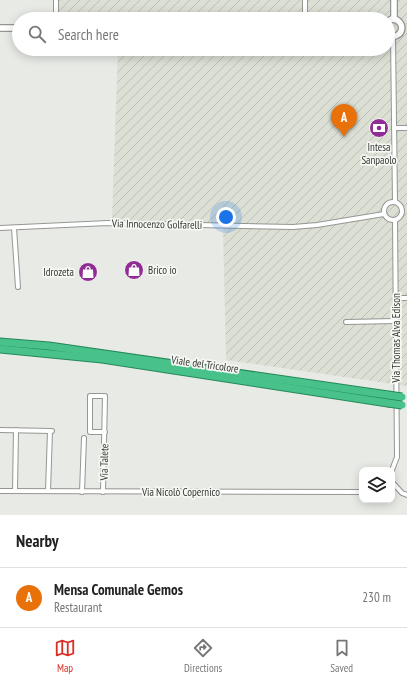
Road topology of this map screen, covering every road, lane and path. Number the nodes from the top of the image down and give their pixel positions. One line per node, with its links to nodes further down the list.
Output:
1 (56, 0): 4 (street)
2 (305, 0): 5 (street)
3 (394, 0): 6 (street)
4 (56, 12)
5 (305, 12)
6 (394, 12)
7 (395, 19): 8 (street)
8 (405, 27): 11 (street)
9 (0, 28): 10 (street)
10 (12, 28)
11 (395, 36)
12 (392, 56): 13 (street)
13 (394, 128): 14 (street); 15 (street)
14 (407, 128)
15 (395, 202): 16 (street); 17 (street)
16 (405, 210): 18 (street)
17 (384, 214): 18 (street); 20 (street, Via Innocenzo Golfarelli)
18 (394, 220): 22 (street, Via Thomas Alva Edison)
19 (0, 228): 20 (street, Via Innocenzo Golfarelli)
20 (14, 228): 21 (street)
21 (18, 287)
22 (396, 298): 23 (street); 25 (street, Via Thomas Alva Edison)
23 (407, 298)
24 (346, 322): 25 (street)
25 (396, 322): 34 (street, Via Thomas Alva Edison)
26 (0, 342): 28 (highway, Viale del Tricolore)
27 (0, 349): 28 (highway, Viale del Tricolore)
28 (202, 372): 29 (highway, Viale del Tricolore, bridge)
29 (405, 401)
30 (0, 430): 31 (street)
31 (16, 430): 37 (street); 38 (street)
32 (105, 432): 32 (street, Via Talete); 40 (street, Via Talete)
33 (84, 438): 39 (street)
34 (393, 467)
35 (395, 485): 42 (street)
36 (0, 491): 37 (street, Via Nicolò Copernico)
37 (15, 491): 38 (street, Via Nicolò Copernico)
38 (48, 492): 39 (street, Via Nicolò Copernico)
39 (82, 492): 40 (street, Via Nicolò Copernico)
40 (103, 492): 41 (street, Via Nicolò Copernico)
41 (359, 492)
42 (407, 495)

